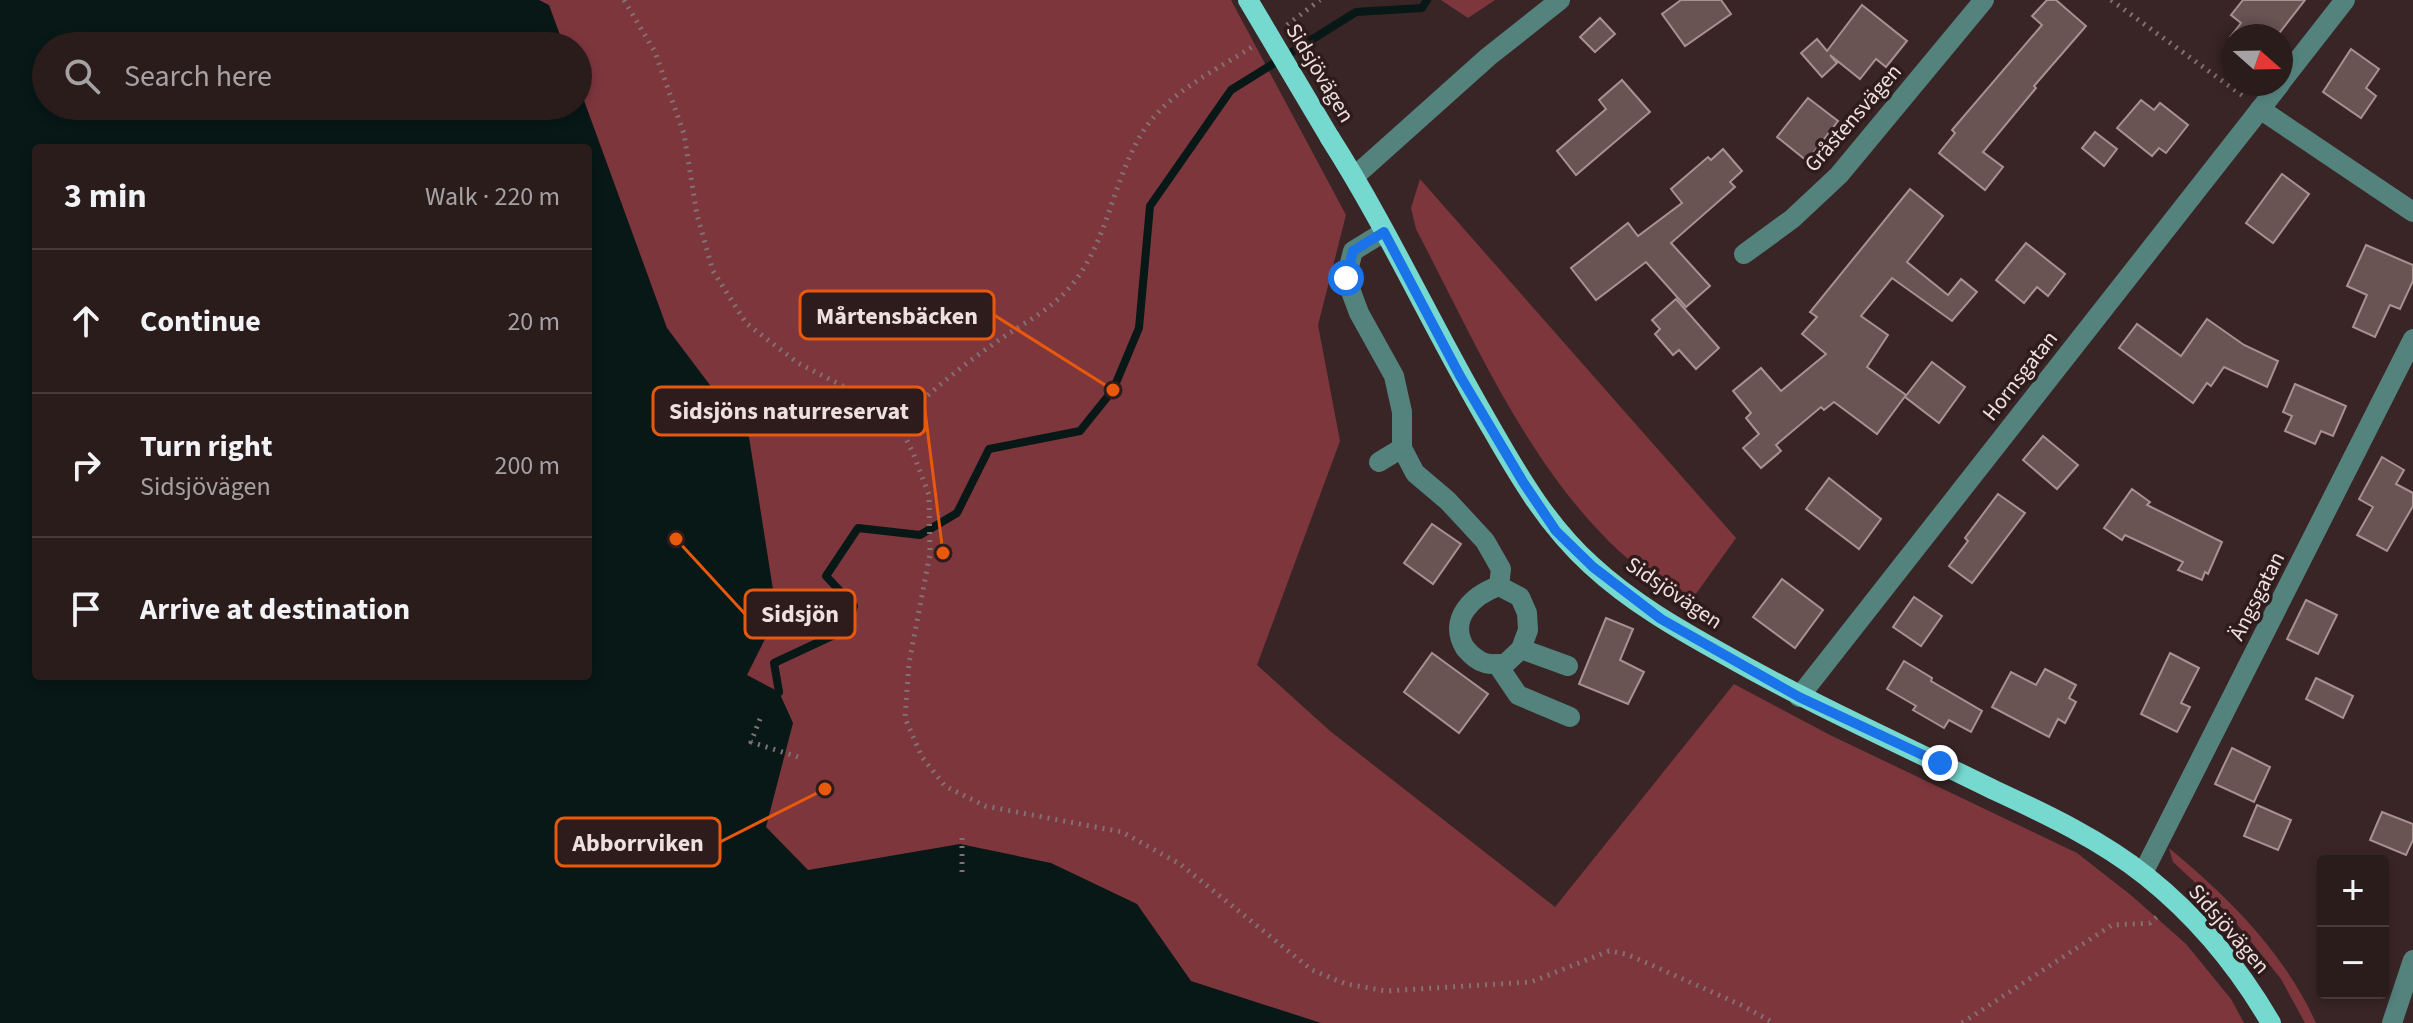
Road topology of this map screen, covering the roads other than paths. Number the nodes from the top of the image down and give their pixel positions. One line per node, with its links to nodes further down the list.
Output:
1 (1248, 0): 8 (main road, Sidsjövägen, bridge)
2 (1560, 0): 8 (street)
3 (1984, 0): 11 (street, Gråstensvägen)
4 (2345, 0): 5 (street, Hornsgatan)
5 (2293, 66)
6 (2270, 96): 7 (street, Hornsgatan)
7 (2260, 109): 9 (street); 19 (street, Hornsgatan)
8 (1355, 176): 10 (main road, Sidsjövägen)
9 (2413, 212)
10 (1384, 232): 13 (street); 19 (main road, Sidsjövägen)
11 (1744, 254)
12 (2413, 339): 21 (street, Ängsgatan)
13 (1402, 448): 14 (street); 15 (street)
14 (1379, 462)
15 (1499, 586): 16 (street); 17 (street)
16 (1521, 649): 17 (street); 18 (street)
17 (1497, 664): 20 (street)
18 (1568, 666)
19 (1799, 697): 21 (main road, Sidsjövägen)
20 (1570, 717)
21 (2143, 873): 23 (main road, Sidsjövägen)
22 (2413, 960): 24 (street)
23 (2271, 1023)
24 (2392, 1023)

